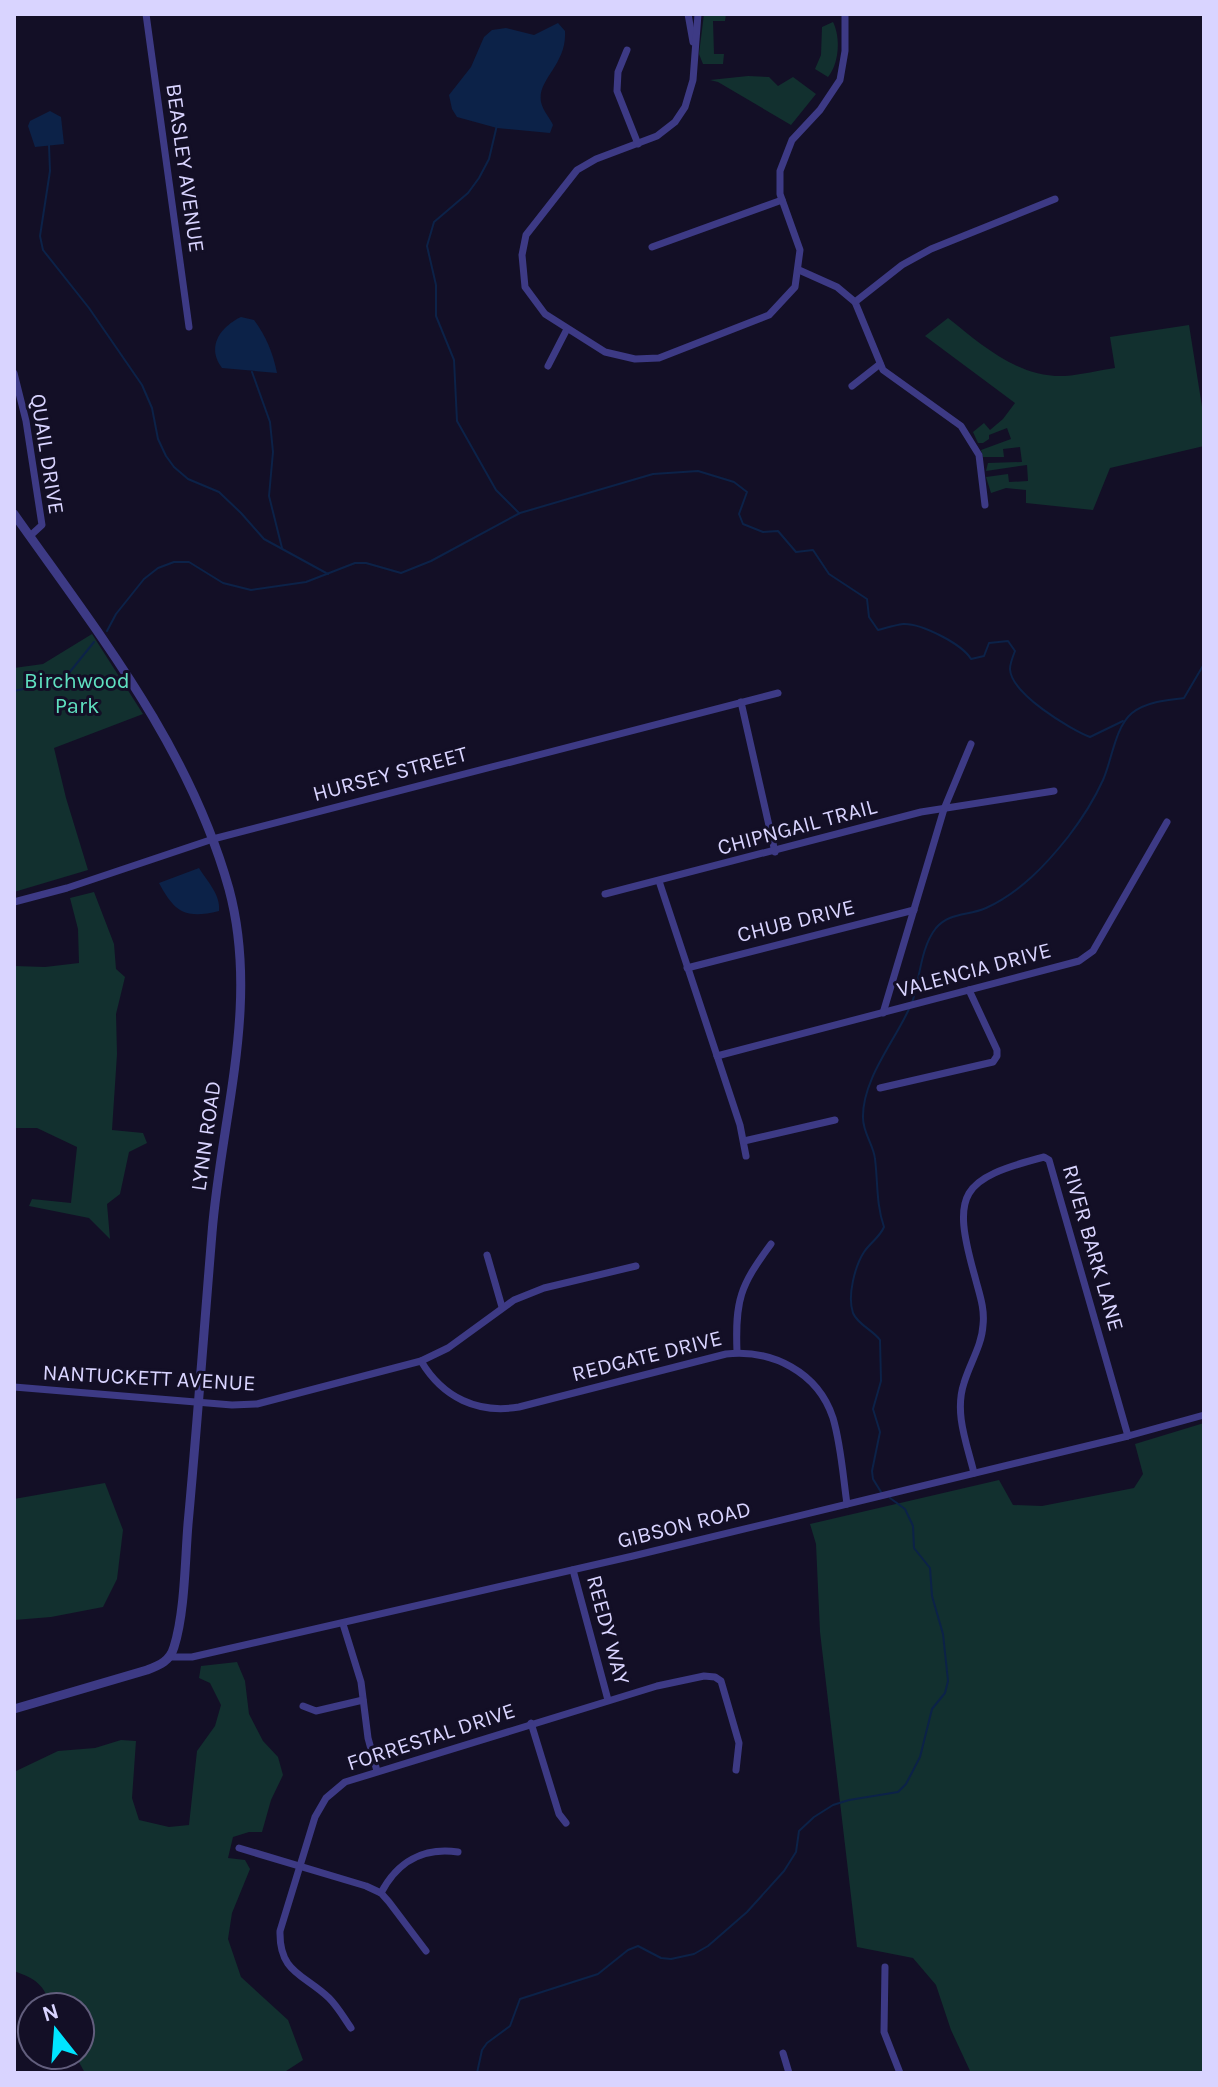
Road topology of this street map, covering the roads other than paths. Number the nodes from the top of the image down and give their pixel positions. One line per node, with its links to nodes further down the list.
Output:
1 (146, 14): 13 (street, BEASLEY AVENUE)
2 (688, 14): 5 (street)
3 (698, 14): 5 (street)
4 (845, 14): 9 (street)
5 (694, 44): 7 (street)
6 (627, 50): 7 (street)
7 (638, 144): 14 (street)
8 (1055, 199): 12 (street)
9 (782, 200): 10 (street); 11 (street)
10 (652, 247)
11 (799, 270): 12 (street); 14 (street)
12 (855, 302): 15 (street)
13 (189, 327)
14 (567, 329): 16 (street)
15 (880, 364): 18 (street); 19 (street)
16 (548, 366)
17 (14, 373): 21 (street, QUAIL DRIVE)
18 (852, 386)
19 (985, 505)
20 (14, 514): 21 (street, LYNN ROAD)
21 (30, 536): 28 (street, LYNN ROAD)
22 (778, 693): 23 (street, HURSEY STREET)
23 (741, 702): 28 (street, HURSEY STREET); 29 (street)
24 (971, 744): 26 (street)
25 (1054, 791): 26 (street, CHIPNGAIL TRAIL)
26 (944, 809): 29 (street, CHIPNGAIL TRAIL); 33 (street)
27 (1167, 822): 35 (street, VALENCIA DRIVE)
28 (213, 839): 32 (street, HURSEY STREET); 49 (street, LYNN ROAD)
29 (775, 852): 30 (street, CHIPNGAIL TRAIL)
30 (659, 881): 31 (street, CHIPNGAIL TRAIL); 34 (street)
31 (605, 894)
32 (14, 902)
33 (914, 910): 34 (street, CHUB DRIVE); 36 (street)
34 (687, 968): 37 (street)
35 (969, 990): 36 (street, VALENCIA DRIVE); 38 (street)
36 (883, 1013): 37 (street, VALENCIA DRIVE)
37 (717, 1056): 40 (street)
38 (880, 1088)
39 (835, 1120): 40 (street)
40 (744, 1141): 41 (street)
41 (746, 1156)
42 (771, 1244): 46 (street)
43 (487, 1255): 45 (street)
44 (636, 1266): 45 (street, NANTUCKETT AVENUE)
45 (502, 1307): 47 (street, NANTUCKETT AVENUE)
46 (737, 1352): 47 (street, REDGATE DRIVE); 53 (street, REDGATE DRIVE)
47 (421, 1361): 49 (street, NANTUCKETT AVENUE)
48 (14, 1387): 49 (street, NANTUCKETT AVENUE)
49 (198, 1403): 56 (street, LYNN ROAD)
50 (1204, 1415): 51 (street, GIBSON ROAD)
51 (1128, 1436): 52 (street, GIBSON ROAD); 52 (street, RIVER BARK LANE)
52 (974, 1473): 53 (street, GIBSON ROAD)
53 (847, 1504): 54 (street, GIBSON ROAD)
54 (573, 1570): 55 (street, GIBSON ROAD); 58 (street, REEDY WAY)
55 (343, 1624): 56 (street, GIBSON ROAD); 57 (street)
56 (169, 1657): 60 (street)
57 (363, 1700): 59 (street); 63 (street)
58 (608, 1700): 61 (street, FORRESTAL DRIVE); 62 (street, FORRESTAL DRIVE)
59 (303, 1706)
60 (14, 1709)
61 (531, 1723): 63 (street, FORRESTAL DRIVE); 64 (street)
62 (736, 1770)
63 (377, 1771): 67 (street, FORRESTAL DRIVE)
64 (566, 1823)
65 (239, 1848): 67 (street)
66 (458, 1852): 68 (street)
67 (300, 1866): 68 (street); 71 (street, FORRESTAL DRIVE)
68 (381, 1893): 69 (street)
69 (426, 1951)
70 (885, 1967): 74 (street)
71 (351, 2028)
72 (783, 2053): 73 (street)
73 (789, 2073)
74 (900, 2073)

